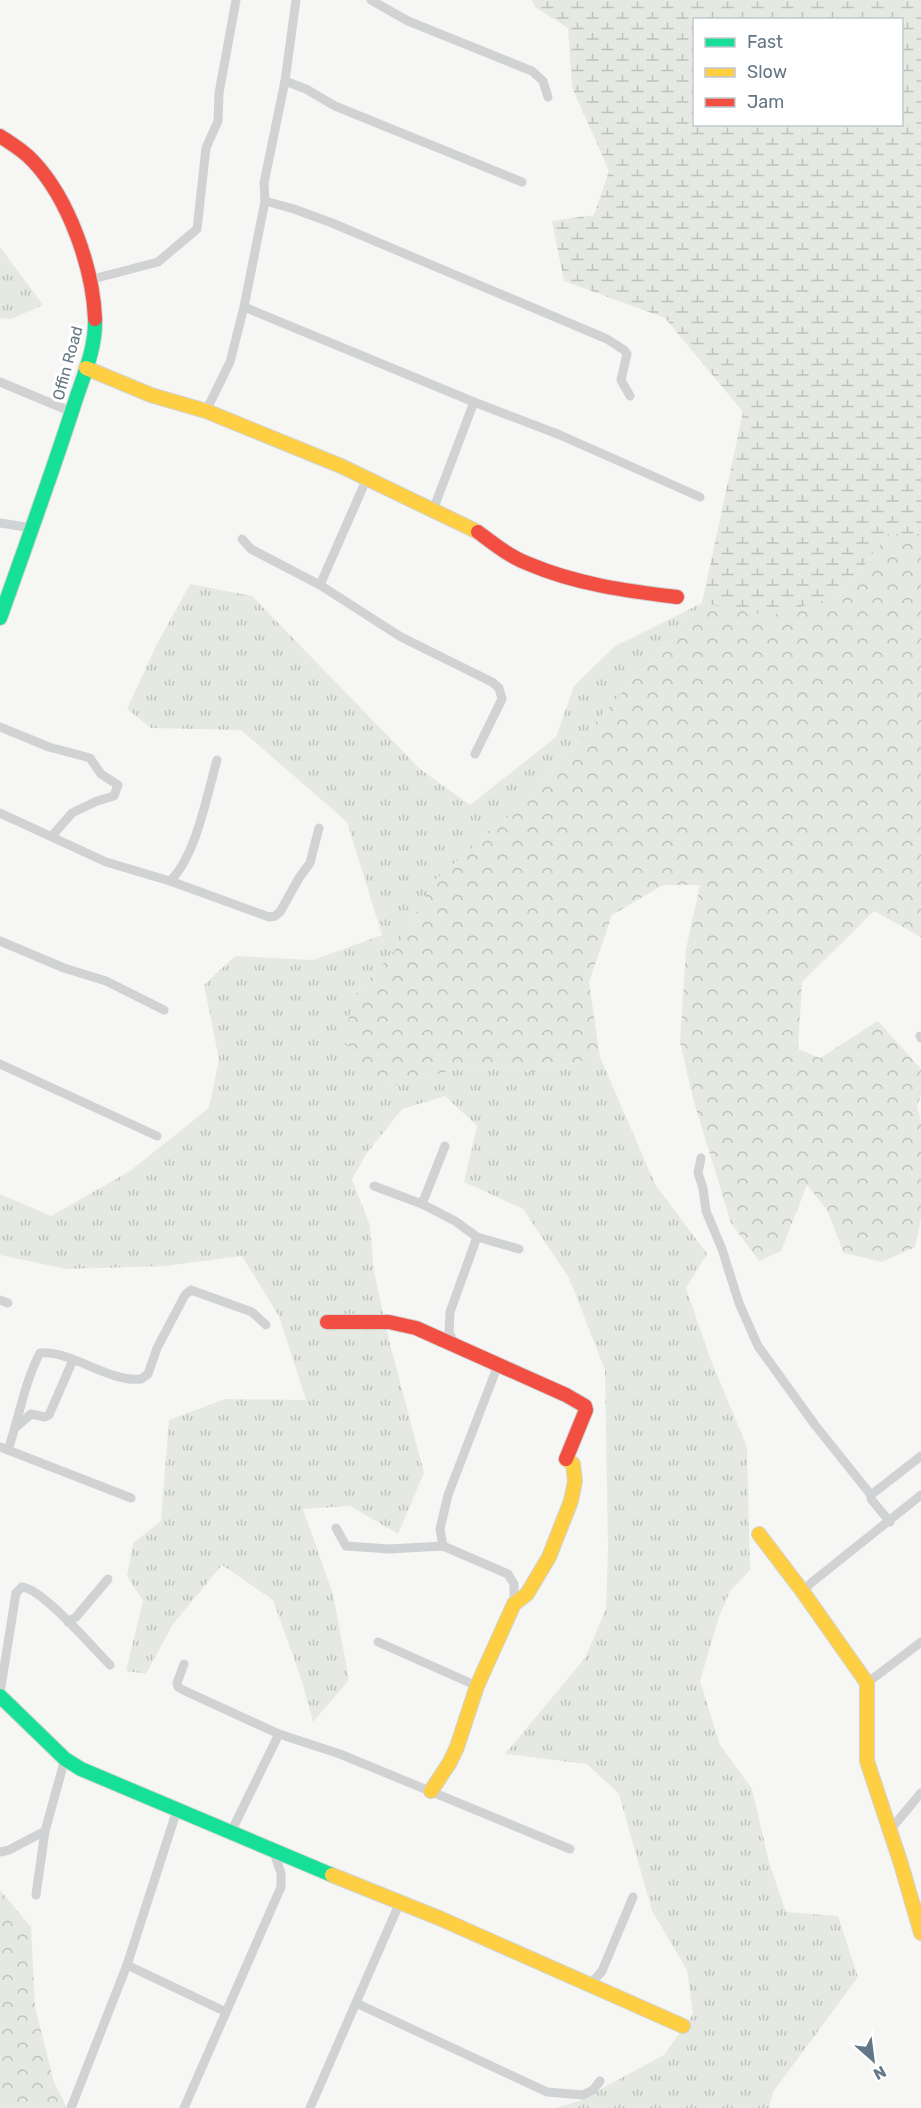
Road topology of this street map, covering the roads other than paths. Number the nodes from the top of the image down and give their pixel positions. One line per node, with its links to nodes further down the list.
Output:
1 (236, 0): 9 (street)
2 (296, 0): 4 (street)
3 (371, 0): 5 (street)
4 (285, 81): 7 (street); 8 (street)
5 (548, 97)
6 (0, 136): 9 (street, Offin Road)
7 (522, 182)
8 (265, 201): 10 (street); 13 (street)
9 (89, 280): 11 (street, Offin Road)
10 (244, 307): 14 (street); 15 (street)
11 (86, 368): 15 (street); 16 (street, Offin Road)
12 (0, 382): 16 (street)
13 (630, 396)
14 (474, 402): 18 (street); 19 (street)
15 (206, 411): 17 (street)
16 (72, 412): 21 (street, Offin Road)
17 (367, 478): 19 (street); 23 (street)
18 (700, 497)
19 (433, 510): 24 (street)
20 (0, 523): 21 (street)
21 (32, 528): 25 (street, Offin Road)
22 (242, 539): 23 (street)
23 (320, 585): 27 (street)
24 (677, 597)
25 (0, 618)
26 (0, 727): 31 (street)
27 (475, 754)
28 (217, 760): 32 (street)
29 (0, 813): 31 (street)
30 (319, 828): 32 (street)
31 (52, 836): 32 (street)
32 (170, 881)
33 (0, 941): 34 (street)
34 (164, 1010)
35 (0, 1065): 36 (street)
36 (157, 1136)
37 (445, 1146): 40 (street)
38 (701, 1158): 51 (street)
39 (374, 1186): 40 (street)
40 (422, 1204): 41 (street)
41 (477, 1237): 42 (street); 45 (street)
42 (519, 1249)
43 (327, 1322): 45 (street)
44 (266, 1325): 46 (street)
45 (457, 1347): 47 (street)
46 (73, 1360): 48 (street); 48 (street)
47 (498, 1365): 57 (street); 60 (street)
48 (16, 1427): 49 (street)
49 (4, 1448): 53 (street)
50 (921, 1456): 51 (street)
51 (871, 1494): 54 (street)
52 (921, 1495): 54 (street)
53 (131, 1498)
54 (890, 1522): 59 (street)
55 (336, 1528): 57 (street)
56 (759, 1534): 59 (street)
57 (443, 1546): 60 (street)
58 (108, 1580): 61 (street)
59 (803, 1592): 66 (street)
60 (514, 1604): 67 (street)
61 (68, 1622): 65 (street); 68 (street)
62 (378, 1642): 67 (street)
63 (921, 1642): 66 (street)
64 (184, 1664): 69 (street)
65 (110, 1665)
66 (867, 1683): 74 (street)
67 (477, 1686): 71 (street)
68 (0, 1695): 70 (street)
69 (279, 1734): 71 (street); 76 (street)
70 (65, 1759): 73 (street); 75 (street)
71 (431, 1791): 77 (street)
72 (921, 1793): 74 (street)
73 (177, 1810): 76 (street); 84 (street)
74 (890, 1830): 83 (street)
75 (45, 1831): 79 (street); 80 (street)
76 (231, 1832): 78 (street)
77 (570, 1849)
78 (273, 1850): 82 (street); 87 (street)
79 (0, 1852)
80 (36, 1895)
81 (633, 1897): 85 (street)
82 (400, 1902): 85 (street); 86 (street)
83 (921, 1933)
84 (127, 1965): 87 (street); 90 (street)
85 (590, 1985): 88 (street)
86 (356, 2003): 89 (street); 92 (street)
87 (226, 2012): 91 (street)
88 (683, 2026)
89 (600, 2082)
90 (71, 2108)
91 (184, 2108)
92 (310, 2108)

